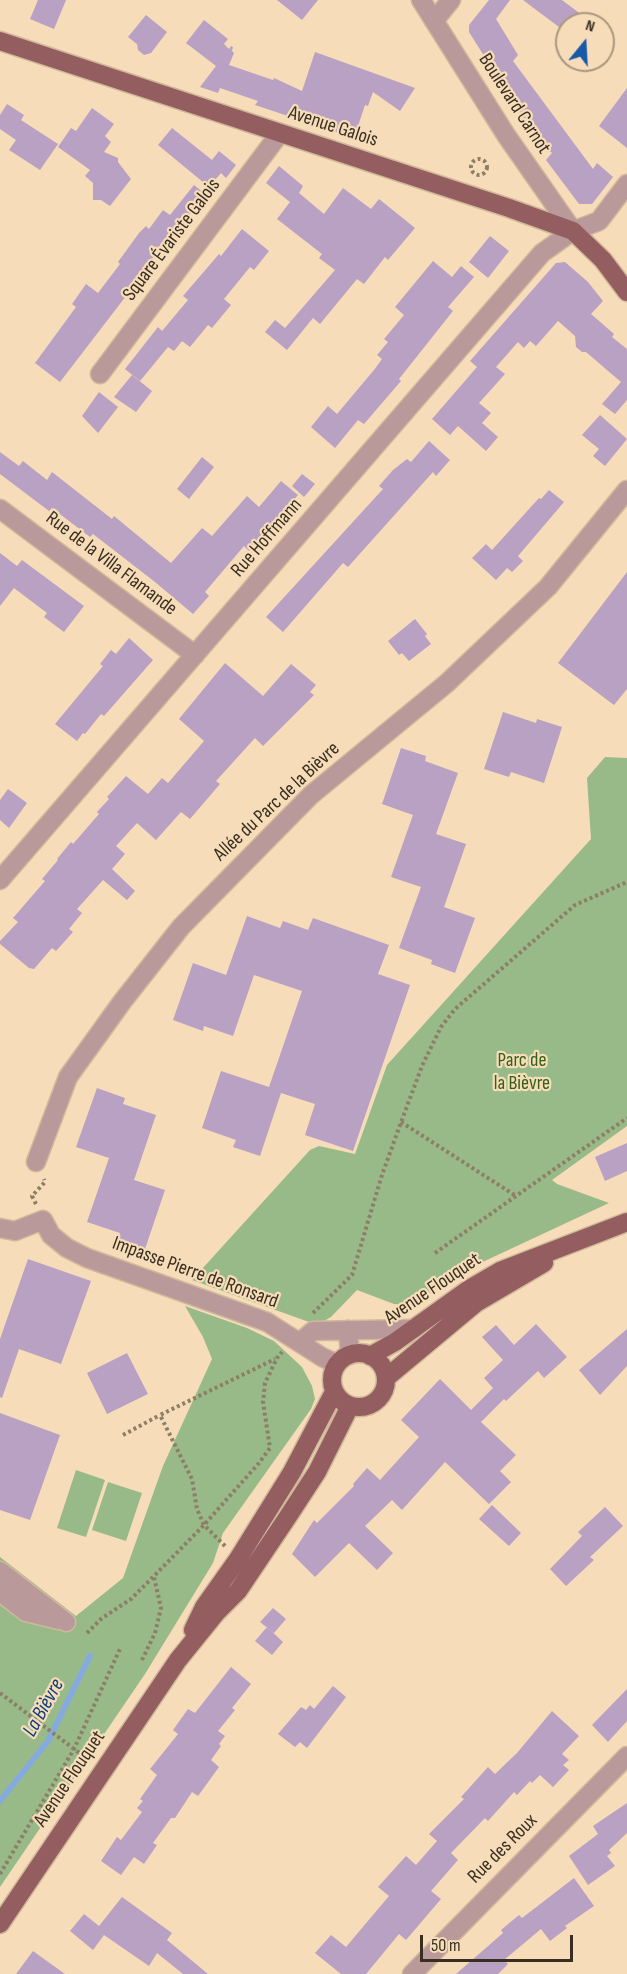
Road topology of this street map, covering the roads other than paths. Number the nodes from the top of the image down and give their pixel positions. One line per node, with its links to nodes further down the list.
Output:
1 (420, 0): 3 (street, Boulevard Carnot)
2 (451, 0): 3 (street)
3 (434, 21): 7 (street, Boulevard Carnot)
4 (0, 41): 5 (main road, Avenue Galois)
5 (280, 134): 7 (main road, Avenue Galois); 9 (street, Square Évariste Galois)
6 (627, 184): 7 (street, Rue Hoffmann)
7 (573, 231): 8 (main road, Avenue Galois); 12 (street, Rue Hoffmann)
8 (627, 292)
9 (100, 374)
10 (627, 490): 14 (street, Allée du Parc de la Bièvre)
11 (0, 509): 12 (street, Rue de la Villa Flamande)
12 (195, 656): 13 (street, Rue Hoffmann)
13 (0, 880)
14 (36, 1162)
15 (627, 1222): 17 (main road, Avenue Flouquet)
16 (0, 1228): 20 (street, Impasse Pierre de Ronsard)
17 (590, 1237): 18 (main road, Avenue Flouquet); 23 (main road, Avenue Flouquet)
18 (414, 1329): 19 (street); 21 (main road, Avenue Flouquet)
19 (348, 1330): 20 (street); 22 (street)
20 (297, 1340): 22 (street, Impasse Pierre de Ronsard)
21 (370, 1356): 22 (main road); 23 (main road)
22 (344, 1359): 24 (main road, Avenue Flouquet)
23 (386, 1378): 25 (main road, Avenue Flouquet)
24 (334, 1392): 25 (main road); 28 (main road, Avenue Flouquet)
25 (350, 1406): 28 (main road, Avenue Flouquet)
26 (0, 1570): 27 (street)
27 (0, 1592)
28 (178, 1660): 30 (main road, Avenue Flouquet)
29 (627, 1755): 31 (street, Rue des Roux)
30 (0, 1924)
31 (412, 1974)

